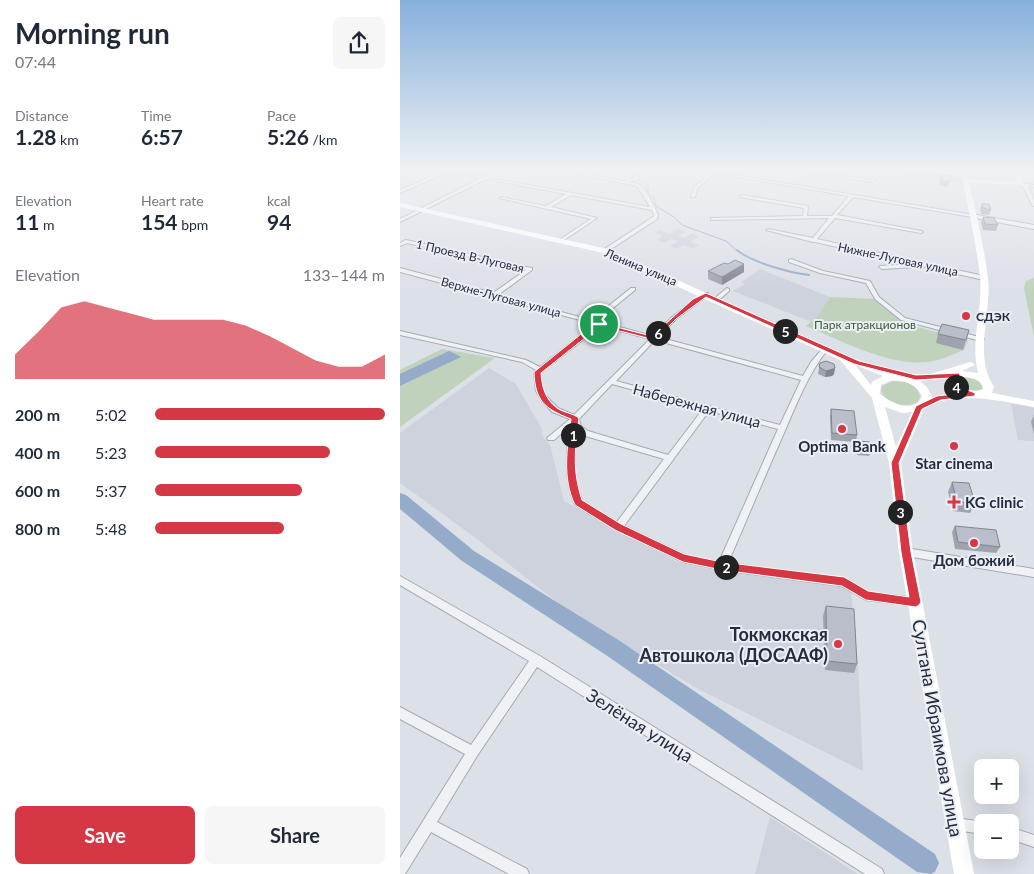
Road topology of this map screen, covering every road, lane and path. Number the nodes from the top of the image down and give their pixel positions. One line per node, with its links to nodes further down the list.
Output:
1 (420, 211): 13 (street)
2 (426, 211): 17 (main road, Ленина улица)
3 (564, 211): 17 (street)
4 (654, 211): 20 (street)
5 (806, 211): 11 (street)
6 (838, 211): 9 (street)
7 (941, 211): 10 (street)
8 (971, 211): 10 (main road)
9 (833, 216): 11 (street); 16 (street); 18 (street)
10 (972, 216): 14 (street); 26 (main road)
11 (805, 217): 12 (street)
12 (713, 219)
13 (400, 221)
14 (1034, 227)
15 (768, 230): 18 (street, Нижне-Луговая улица)
16 (921, 232)
17 (561, 241): 20 (main road, Ленина улица)
18 (813, 241): 22 (street, Нижне-Луговая улица)
19 (400, 245): 31 (street, 1 Проезд В-Луговая)
20 (605, 251): 30 (main road, Ленина улица)
21 (791, 261): 25 (street)
22 (925, 265): 23 (street); 26 (street, Нижне-Луговая улица)
23 (882, 266)
24 (400, 270): 31 (street, Верхне-Луговая улица)
25 (827, 273): 27 (street); 36 (street)
26 (984, 278): 36 (main road)
27 (827, 282)
28 (633, 289): 33 (street)
29 (726, 290): 32 (street)
30 (706, 294): 32 (main road, Ленина улица); 35 (street)
31 (494, 295): 33 (street, Верхне-Луговая улица)
32 (717, 299): 37 (main road, Ленина улица)
33 (595, 323): 35 (street, Верхне-Луговая улица); 43 (street)
34 (400, 333): 43 (street)
35 (653, 339): 48 (street, Верхне-Луговая улица); 49 (street)
36 (981, 340): 38 (main road)
37 (825, 349): 39 (main road, Ленина улица); 48 (street)
38 (979, 356): 41 (main road); 42 (main road)
39 (842, 357): 40 (main road, Ленина улица); 53 (main road)
40 (857, 363): 45 (main road); 47 (main road)
41 (970, 365): 44 (main road); 46 (main road)
42 (982, 368): 50 (main road); 51 (main road)
43 (540, 370): 57 (street)
44 (958, 374): 46 (main road); 50 (main road); 52 (main road)
45 (896, 377): 47 (main road); 53 (main road); 55 (main road)
46 (932, 377): 47 (main road)
47 (916, 378)
48 (806, 379): 58 (street)
49 (612, 382): 56 (street, Набережная улица); 57 (street)
50 (986, 382): 51 (main road); 52 (main road)
51 (997, 390): 54 (main road)
52 (977, 394): 54 (main road); 55 (main road)
53 (876, 396): 55 (main road); 61 (main road, Султана Ибраимова улица)
54 (1034, 404)
55 (921, 406): 61 (main road)
56 (707, 408): 58 (street, Набережная улица); 60 (street)
57 (576, 418): 59 (street); 60 (street); 62 (street)
58 (782, 428): 64 (street)
59 (551, 438)
60 (669, 458): 62 (street)
61 (895, 463): 63 (main road, Султана Ибраимова улица)
62 (618, 527): 64 (street)
63 (906, 552): 65 (street); 67 (main road, Султана Ибраимова улица)
64 (722, 566): 67 (street)
65 (1034, 573)
66 (400, 580): 68 (street, Зелёная улица)
67 (916, 602): 73 (main road, Султана Ибраимова улица)
68 (536, 660): 70 (street); 78 (street, Зелёная улица)
69 (400, 713): 70 (street)
70 (473, 752): 71 (street)
71 (429, 824): 76 (street); 77 (street)
72 (974, 829): 73 (street)
73 (957, 830): 79 (main road, Султана Ибраимова улица)
74 (1019, 836): 75 (street)
75 (1034, 841)
76 (400, 870)
77 (522, 874)
78 (877, 874)
79 (964, 874)

